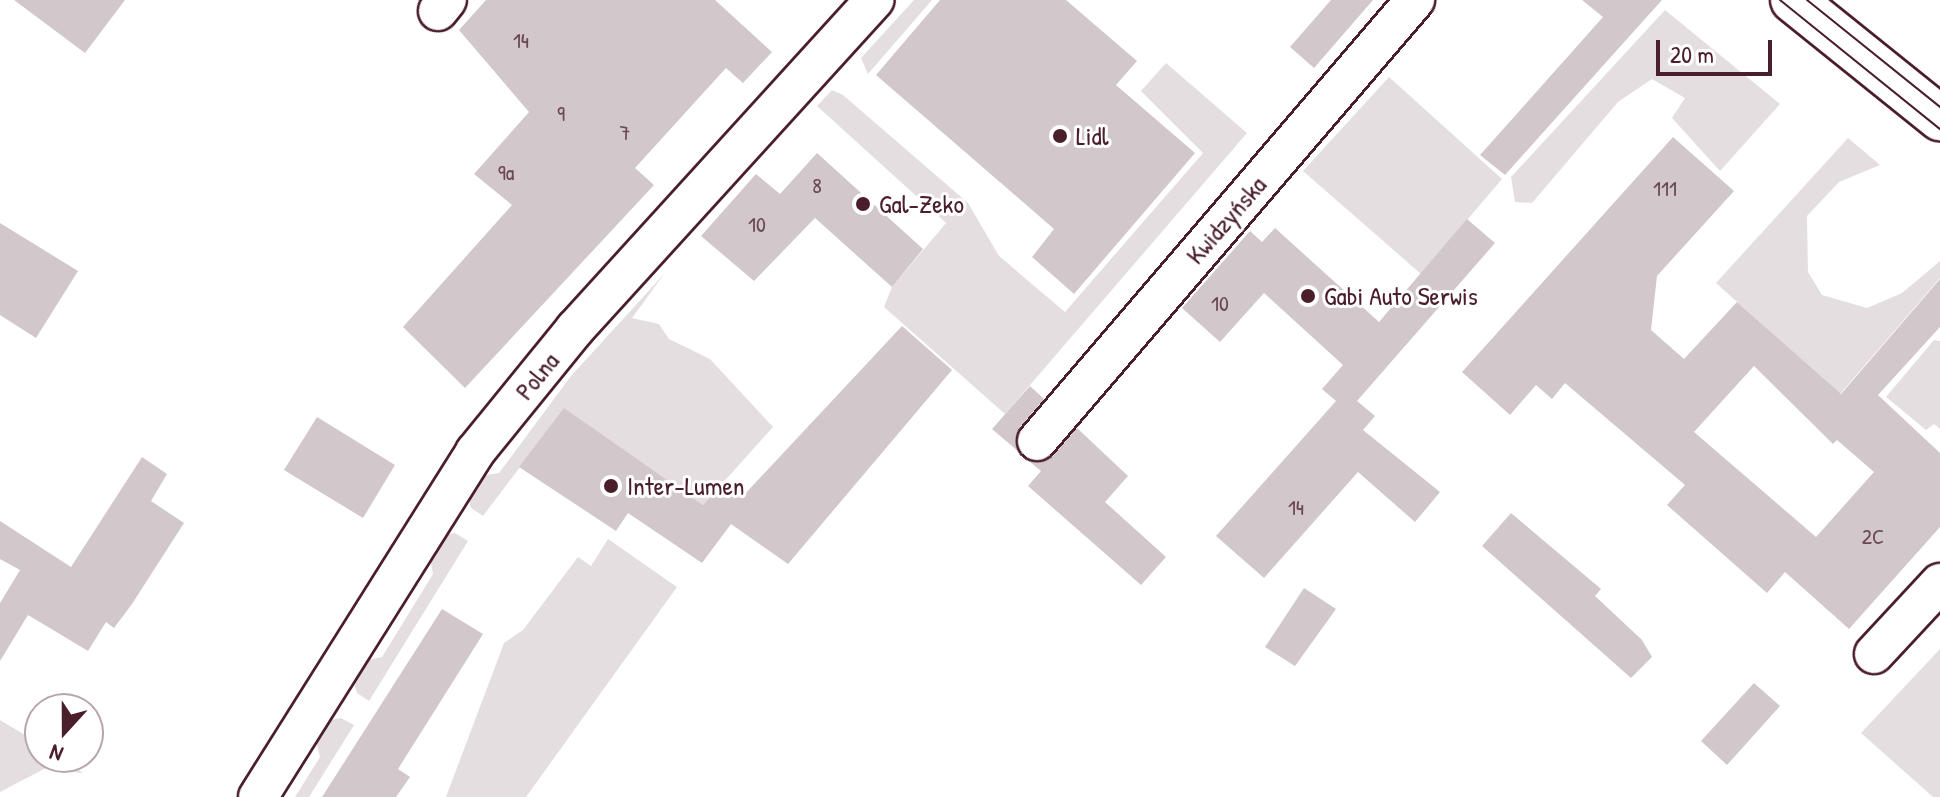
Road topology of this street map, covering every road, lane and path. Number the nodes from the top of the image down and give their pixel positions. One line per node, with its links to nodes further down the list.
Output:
1 (874, 0): 8 (street, Polna)
2 (1415, 0): 5 (street, Kwidzyńska)
3 (1793, 0): 4 (street)
4 (1940, 118)
5 (1037, 441)
6 (1940, 583): 7 (street)
7 (1874, 654)
8 (258, 797)

